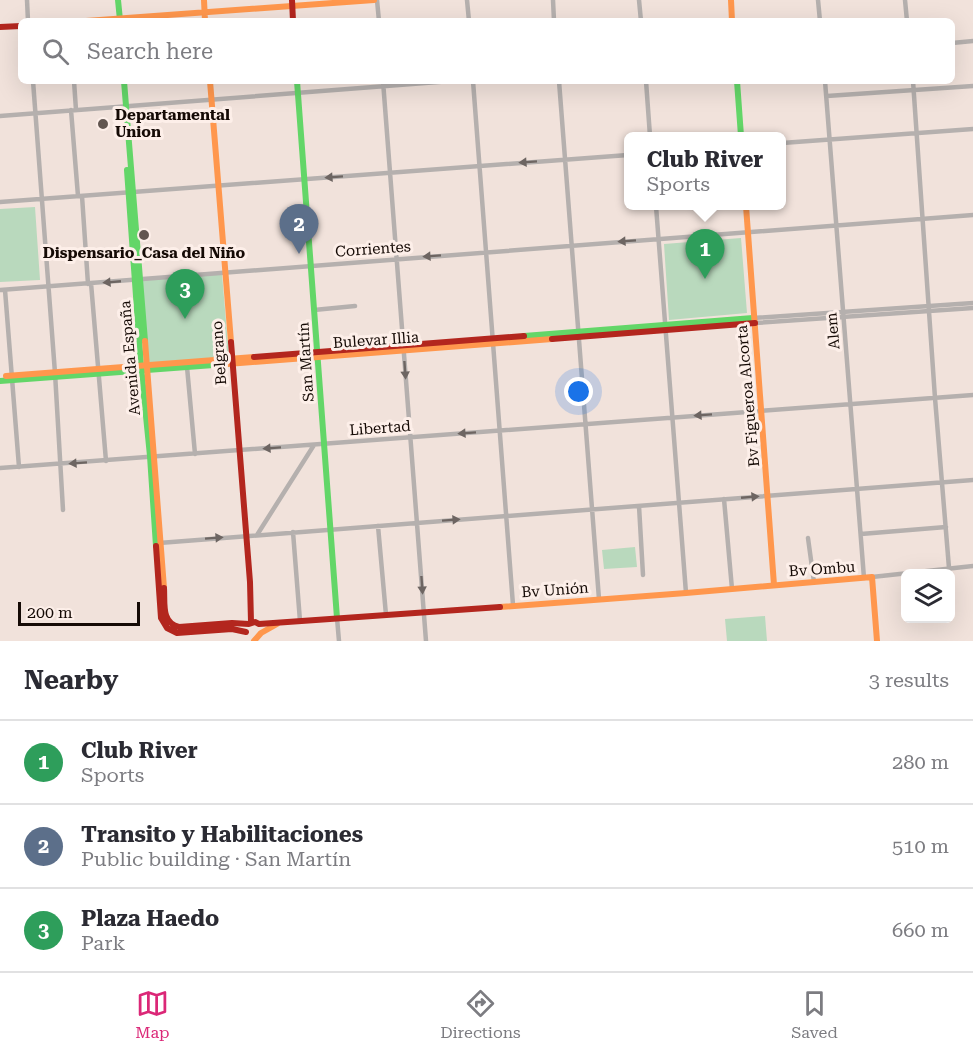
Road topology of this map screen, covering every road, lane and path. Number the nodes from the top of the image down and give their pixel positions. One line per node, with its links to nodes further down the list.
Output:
1 (27, 0): 13 (street)
2 (116, 0): 14 (main road)
3 (204, 0): 12 (main road)
4 (375, 0): 11 (main road); 18 (street)
5 (467, 0): 19 (street)
6 (553, 0): 20 (street)
7 (639, 0): 21 (street)
8 (731, 0): 22 (main road)
9 (818, 0): 23 (street)
10 (905, 0): 24 (street)
11 (292, 3): 12 (main road); 17 (main road)
12 (205, 12): 15 (main road); 16 (main road)
13 (28, 18)
14 (118, 18)
15 (140, 18)
16 (205, 18)
17 (293, 18)
18 (378, 18)
19 (469, 18)
20 (554, 18)
21 (641, 18)
22 (732, 18)
23 (820, 18)
24 (907, 18)
25 (18, 26): 26 (main road)
26 (0, 27)
27 (973, 41): 28 (street)
28 (955, 43)
29 (33, 84): 48 (street)
30 (74, 84): 47 (street)
31 (122, 84): 46 (main road, Avenida España)
32 (210, 84): 45 (main road, Belgrano)
33 (297, 84): 43 (main road, San Martín)
34 (383, 84): 43 (street); 59 (street)
35 (473, 84): 58 (street)
36 (560, 84): 57 (street)
37 (646, 84): 51 (street)
38 (737, 84): 52 (main road)
39 (825, 84): 44 (street, Alem)
40 (913, 84): 42 (street)
41 (973, 86): 42 (street)
42 (914, 90): 44 (street); 53 (street)
43 (297, 93): 45 (street); 60 (main road, San Martín)
44 (827, 96): 54 (street, Alem)
45 (211, 99): 46 (street); 61 (main road, Belgrano)
46 (124, 106): 47 (street); 62 (main road, Avenida España)
47 (73, 110): 48 (street); 63 (street)
48 (35, 113): 49 (street); 64 (street)
49 (0, 116)
50 (973, 129): 53 (street)
51 (650, 132)
52 (741, 132)
53 (916, 133): 54 (street); 69 (street)
54 (830, 140): 55 (street); 70 (street, Alem)
55 (786, 143)
56 (624, 155): 57 (street)
57 (566, 159): 58 (street, one-way to 58); 73 (street)
58 (480, 166): 59 (street); 74 (street)
59 (390, 172): 60 (street, one-way to 60); 75 (street)
60 (305, 179): 61 (street); 76 (main road, San Martín)
61 (218, 185): 62 (street); 77 (main road, Belgrano)
62 (131, 192): 63 (street); 78 (main road, Avenida España)
63 (80, 196): 64 (street); 79 (street)
64 (43, 198): 65 (street); 80 (street)
65 (0, 202)
66 (656, 210): 72 (street)
67 (746, 210): 71 (main road, Bv Figueroa Alcorta)
68 (973, 215): 69 (street, Corrientes)
69 (923, 219): 70 (street, Corrientes); 84 (street)
70 (836, 226): 71 (street, Corrientes); 87 (street, Alem)
71 (748, 232): 72 (street, Corrientes); 88 (main road, Bv Figueroa Alcorta)
72 (658, 239): 73 (street, Corrientes, one-way to 73); 89 (street)
73 (572, 246): 74 (street, Corrientes); 90 (street)
74 (486, 252): 75 (street, Corrientes, one-way to 75); 91 (street)
75 (397, 259): 76 (street, Corrientes); 92 (street)
76 (311, 266): 77 (street, Corrientes); 86 (main road, San Martín)
77 (225, 273): 78 (street, Corrientes); 94 (main road, Belgrano)
78 (138, 279): 79 (street, Corrientes, one-way to 79); 96 (main road, Avenida España)
79 (90, 284): 80 (street, Corrientes); 97 (street)
80 (49, 287): 81 (street, Corrientes); 98 (street)
81 (3, 290): 99 (street)
82 (973, 303): 84 (street)
83 (355, 306): 86 (street)
84 (929, 308): 85 (street); 87 (street); 102 (street)
85 (973, 308)
86 (314, 310): 93 (main road, San Martín)
87 (843, 314): 88 (street); 103 (street, Alem)
88 (754, 321): 89 (main road, Bulevar Illia); 104 (main road, Bv Figueroa Alcorta)
89 (666, 328): 90 (main road, Bulevar Illia); 105 (street)
90 (579, 334): 91 (main road, Bulevar Illia); 106 (street)
91 (493, 341): 92 (main road, Bulevar Illia); 107 (street)
92 (404, 348): 93 (main road, Bulevar Illia); 108 (street, one-way to 108)
93 (317, 354): 94 (main road, Bulevar Illia); 109 (main road, San Martín)
94 (232, 361): 95 (main road, Bulevar Illia); 96 (main road, Bulevar Illia); 111 (main road, Belgrano)
95 (187, 367): 96 (main road, Bulevar Illia); 112 (street)
96 (144, 368): 97 (main road, Bulevar Illia); 113 (main road, Avenida España)
97 (99, 371): 98 (main road, Bulevar Illia); 114 (street)
98 (55, 375): 99 (main road, Bulevar Illia); 115 (street)
99 (12, 378): 100 (main road, Bulevar Illia); 116 (street)
100 (0, 379)
101 (973, 395): 102 (street, Libertad)
102 (935, 398): 103 (street, Libertad); 119 (street)
103 (850, 404): 104 (street, Libertad); 120 (street, Alem)
104 (761, 411): 105 (street, Libertad, one-way to 105); 121 (main road, Bv Figueroa Alcorta)
105 (673, 417): 106 (street, Libertad); 123 (street)
106 (586, 424): 107 (street, Libertad); 125 (street)
107 (500, 431): 108 (street, Libertad, one-way to 108); 127 (street)
108 (410, 437): 109 (street, Libertad); 128 (street)
109 (324, 444): 110 (street, Libertad); 131 (main road, San Martín)
110 (314, 445): 111 (street, Libertad, one-way to 111); 134 (street)
111 (239, 450): 112 (street, Libertad); 135 (main road, Belgrano)
112 (195, 454): 113 (street, Libertad)
113 (152, 456): 114 (street, Libertad); 137 (main road, Avenida España)
114 (106, 460): 115 (street, Libertad, one-way to 115)
115 (61, 464): 116 (street, Libertad); 126 (street)
116 (19, 467): 117 (street, Libertad)
117 (0, 468)
118 (973, 480): 119 (street)
119 (942, 482): 120 (street); 130 (street)
120 (857, 489): 121 (street); 133 (street, Alem)
121 (768, 496): 122 (street, one-way to 121); 144 (main road, Bv Figueroa Alcorta)
122 (724, 499): 123 (street); 145 (street)
123 (678, 503): 124 (street); 146 (street)
124 (639, 507): 125 (street); 140 (street)
125 (592, 509): 127 (street); 147 (street)
126 (63, 510)
127 (506, 516): 128 (street, one-way to 127); 148 (street)
128 (417, 523): 129 (street); 149 (street, one-way to 149)
129 (378, 526): 131 (street); 150 (street)
130 (946, 527): 133 (street); 139 (street)
131 (331, 529): 132 (street); 151 (main road, San Martín)
132 (293, 532): 134 (street); 152 (street)
133 (861, 534): 142 (street, Alem)
134 (258, 535): 135 (street)
135 (246, 536): 137 (street, one-way to 135); 154 (main road, Belgrano)
136 (808, 538): 143 (street)
137 (158, 543): 156 (main road, Avenida España)
138 (973, 566): 139 (street)
139 (949, 568): 141 (street)
140 (643, 575)
141 (872, 577): 142 (main road, Bv Ombu); 161 (main road)
142 (864, 578): 143 (main road, Bv Ombu)
143 (814, 582): 144 (main road, Bv Ombu)
144 (774, 585): 145 (main road, Bv Unión)
145 (732, 589): 146 (main road, Bv Unión)
146 (686, 593): 147 (main road, Bv Unión)
147 (599, 599): 148 (main road, Bv Unión)
148 (513, 605): 149 (main road, Bv Unión)
149 (424, 612): 150 (main road, Bv Unión); 160 (street)
150 (386, 615): 151 (main road, Bv Unión)
151 (337, 618): 152 (main road, Bv Unión); 159 (street, San Martín)
152 (300, 621): 153 (main road, Bv Unión)
153 (283, 622): 155 (main road, Bv Unión); 158 (main road)
154 (250, 623): 155 (main road); 156 (main road); 157 (main road)
155 (259, 624): 158 (main road)
156 (172, 629): 157 (main road)
157 (246, 635): 158 (main road)
158 (257, 637)
159 (339, 641)
160 (426, 641)
161 (877, 641)

